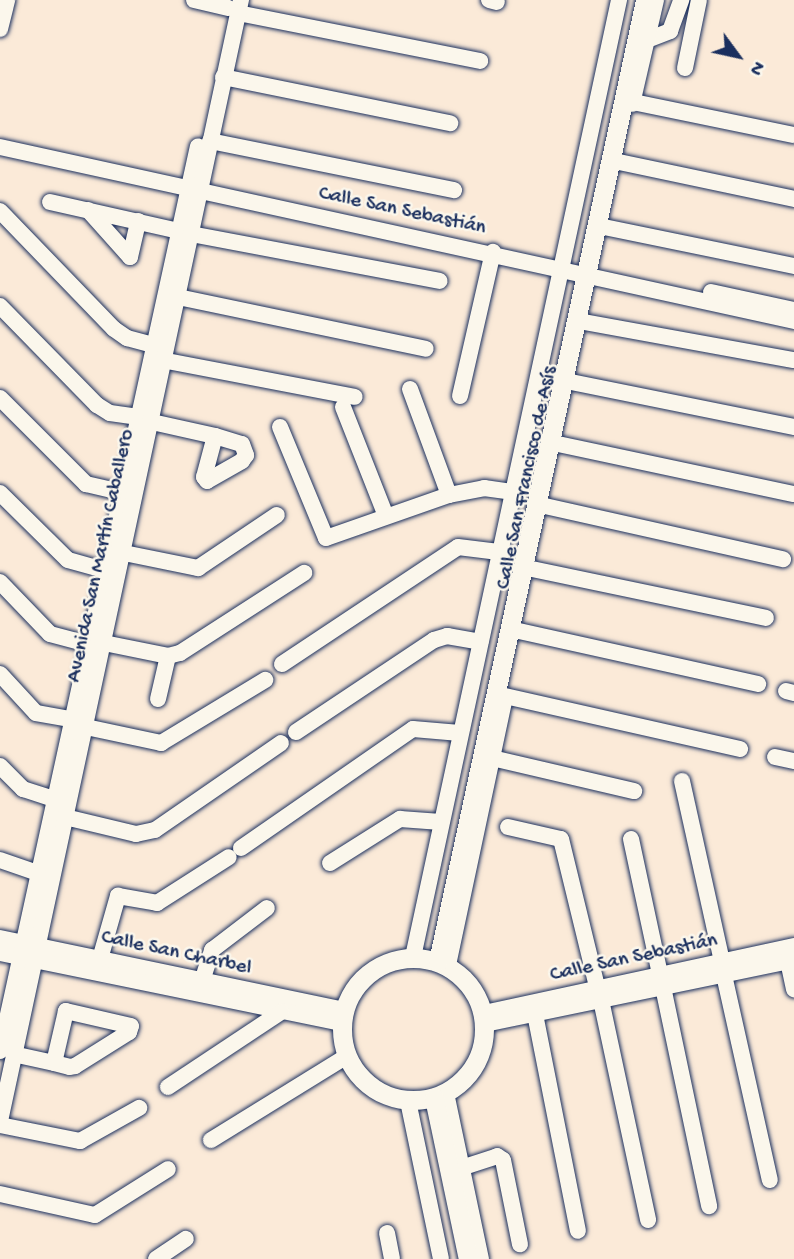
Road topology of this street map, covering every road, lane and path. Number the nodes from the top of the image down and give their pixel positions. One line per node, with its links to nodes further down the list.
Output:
1 (194, 0): 9 (street)
2 (619, 0): 33 (street, Calle San Francisco de Asís)
3 (632, 0): 33 (main road, Calle San Francisco de Asís)
4 (645, 0): 33 (main road, Calle San Francisco de Asís)
5 (656, 0): 11 (street, Calle San Francisco de Asís)
6 (681, 0): 11 (street)
7 (699, 0): 13 (street)
8 (4, 5): 10 (street)
9 (234, 5): 12 (street); 14 (street, Avenida San Martín Caballero); 22 (street, Avenida San Martín Caballero)
10 (0, 29)
11 (647, 40): 15 (street, Calle San Francisco de Asís)
12 (480, 61)
13 (685, 68)
14 (223, 77): 16 (street); 19 (street, Avenida San Martín Caballero)
15 (633, 102): 17 (street); 21 (street, Calle San Francisco de Asís)
16 (450, 123)
17 (794, 135)
18 (0, 136): 22 (street, Calle San Sebastián)
19 (210, 141): 22 (street, Avenida San Martín Caballero); 23 (street)
20 (0, 147): 22 (street, Calle San Sebastián)
21 (619, 162): 24 (street); 29 (street, Calle San Francisco de Asís)
22 (195, 184): 30 (street, Avenida San Martín Caballero); 31 (street, Calle San Sebastián); 33 (street, Calle San Sebastián)
23 (454, 190)
24 (794, 199)
25 (50, 202): 26 (street)
26 (88, 210): 28 (street); 28 (street)
27 (0, 211): 40 (street)
28 (138, 222): 30 (street)
29 (604, 227): 32 (street); 33 (street, Calle San Francisco de Asís)
30 (185, 232): 34 (street); 35 (street, Avenida San Martín Caballero); 40 (street, Avenida San Martín Caballero)
31 (493, 253): 33 (street, Calle San Sebastián); 46 (street)
32 (794, 266)
33 (578, 268): 37 (street, Calle San Sebastián); 38 (street, Calle San Sebastián); 39 (street, Calle San Francisco de Asís); 55 (street, Calle San Francisco de Asís); 107 (main road, Calle San Francisco de Asís)
34 (440, 281)
35 (178, 297): 41 (street); 43 (street, Avenida San Martín Caballero)
36 (0, 306): 48 (street)
37 (794, 310)
38 (794, 321)
39 (584, 322): 42 (street); 44 (street, Calle San Francisco de Asís)
40 (154, 345): 48 (street, Avenida San Martín Caballero)
41 (426, 349)
42 (794, 360)
43 (167, 361): 48 (street, Avenida San Martín Caballero); 60 (street)
44 (571, 382): 50 (street); 52 (street, Calle San Francisco de Asís)
45 (410, 389): 57 (street)
46 (460, 397)
47 (0, 398): 54 (street)
48 (145, 420): 51 (street); 54 (street, Avenida San Martín Caballero); 62 (street, Avenida San Martín Caballero)
49 (280, 427): 60 (street)
50 (794, 427)
51 (215, 436)
52 (558, 444): 56 (street); 58 (street, Calle San Francisco de Asís)
53 (0, 492): 65 (street)
54 (120, 492): 65 (street, Avenida San Martín Caballero)
55 (512, 492): 57 (street); 61 (street, Calle San Francisco de Asís)
56 (794, 494)
57 (449, 495): 60 (street)
58 (545, 506): 63 (street); 64 (street, Calle San Francisco de Asís)
59 (277, 515): 62 (street)
60 (386, 516)
61 (499, 552): 71 (street, Calle San Francisco de Asís); 75 (street)
62 (124, 553): 67 (street, Avenida San Martín Caballero)
63 (783, 559)
64 (532, 569): 69 (street); 70 (street, Calle San Francisco de Asís)
65 (103, 570): 67 (street); 73 (street, Avenida San Martín Caballero)
66 (304, 573): 74 (street)
67 (120, 574): 72 (street, Avenida San Martín Caballero)
68 (0, 582): 73 (street)
69 (765, 618)
70 (519, 631): 78 (street); 79 (street, Calle San Francisco de Asís)
71 (480, 642): 83 (street); 84 (street, Calle San Francisco de Asís)
72 (104, 643): 74 (street); 82 (street, Avenida San Martín Caballero)
73 (87, 644): 81 (street, Avenida San Martín Caballero)
74 (168, 656): 80 (street)
75 (282, 664)
76 (0, 674): 81 (street)
77 (265, 680): 82 (street)
78 (758, 684)
79 (505, 696): 86 (street); 88 (street, Calle San Francisco de Asís)
80 (158, 699)
81 (70, 719): 93 (street, Avenida San Martín Caballero)
82 (86, 727): 94 (street, Avenida San Martín Caballero)
83 (296, 732)
84 (460, 733): 95 (street, Calle San Francisco de Asís); 106 (street)
85 (281, 743): 94 (street)
86 (740, 749)
87 (775, 757): 89 (street)
88 (492, 758): 92 (street); 107 (street, Calle San Francisco de Asís)
89 (794, 761)
90 (0, 766): 93 (street)
91 (682, 781): 108 (street)
92 (634, 791)
93 (53, 799): 100 (street, Avenida San Martín Caballero)
94 (65, 817): 103 (street, Avenida San Martín Caballero)
95 (441, 822): 99 (street); 107 (street, Calle San Francisco de Asís)
96 (508, 827): 112 (street)
97 (631, 838): 110 (street)
98 (0, 860): 100 (street)
99 (330, 863)
100 (37, 873): 103 (street, Avenida San Martín Caballero)
101 (267, 908): 109 (street)
102 (0, 938): 103 (street, Calle San Charbel)
103 (29, 951): 104 (street, Calle San Charbel); 106 (street, Calle San Charbel); 113 (street, Calle San Charbel); 117 (street, Avenida San Martín Caballero); 118 (street, Avenida San Martín Caballero)
104 (0, 953)
105 (792, 956): 108 (street, Calle San Sebastián); 111 (street)
106 (100, 959): 109 (street, Calle San Charbel)
107 (431, 960): 115 (main road); 116 (main road)
108 (723, 968): 110 (street, Calle San Sebastián); 128 (street)
109 (202, 981): 115 (street, Calle San Charbel)
110 (661, 981): 112 (street, Calle San Sebastián); 130 (street)
111 (794, 989)
112 (599, 994): 114 (street, Calle San Sebastián); 116 (street, Calle San Sebastián); 131 (street)
113 (281, 1012): 115 (street, Calle San Charbel); 121 (street)
114 (535, 1014): 116 (street, Calle San Sebastián); 132 (street)
115 (343, 1017): 119 (main road)
116 (484, 1019): 122 (main road)
117 (2, 1028): 118 (street, Avenida San Martín Caballero)
118 (7, 1053): 120 (street); 124 (street, Avenida San Martín Caballero)
119 (346, 1056): 122 (main road); 125 (street)
120 (54, 1063): 120 (street)
121 (168, 1087)
122 (428, 1098): 126 (street); 138 (street); 139 (main road); 140 (main road)
123 (139, 1108): 124 (street)
124 (0, 1123)
125 (211, 1140)
126 (461, 1168): 135 (street); 141 (street)
127 (168, 1169): 129 (street)
128 (770, 1180)
129 (0, 1194)
130 (709, 1206)
131 (648, 1220)
132 (578, 1231)
133 (387, 1233): 137 (street)
134 (186, 1239): 136 (street)
135 (520, 1244)
136 (156, 1259)
137 (392, 1259)
138 (441, 1259)
139 (454, 1259)
140 (468, 1259)
141 (481, 1259)

